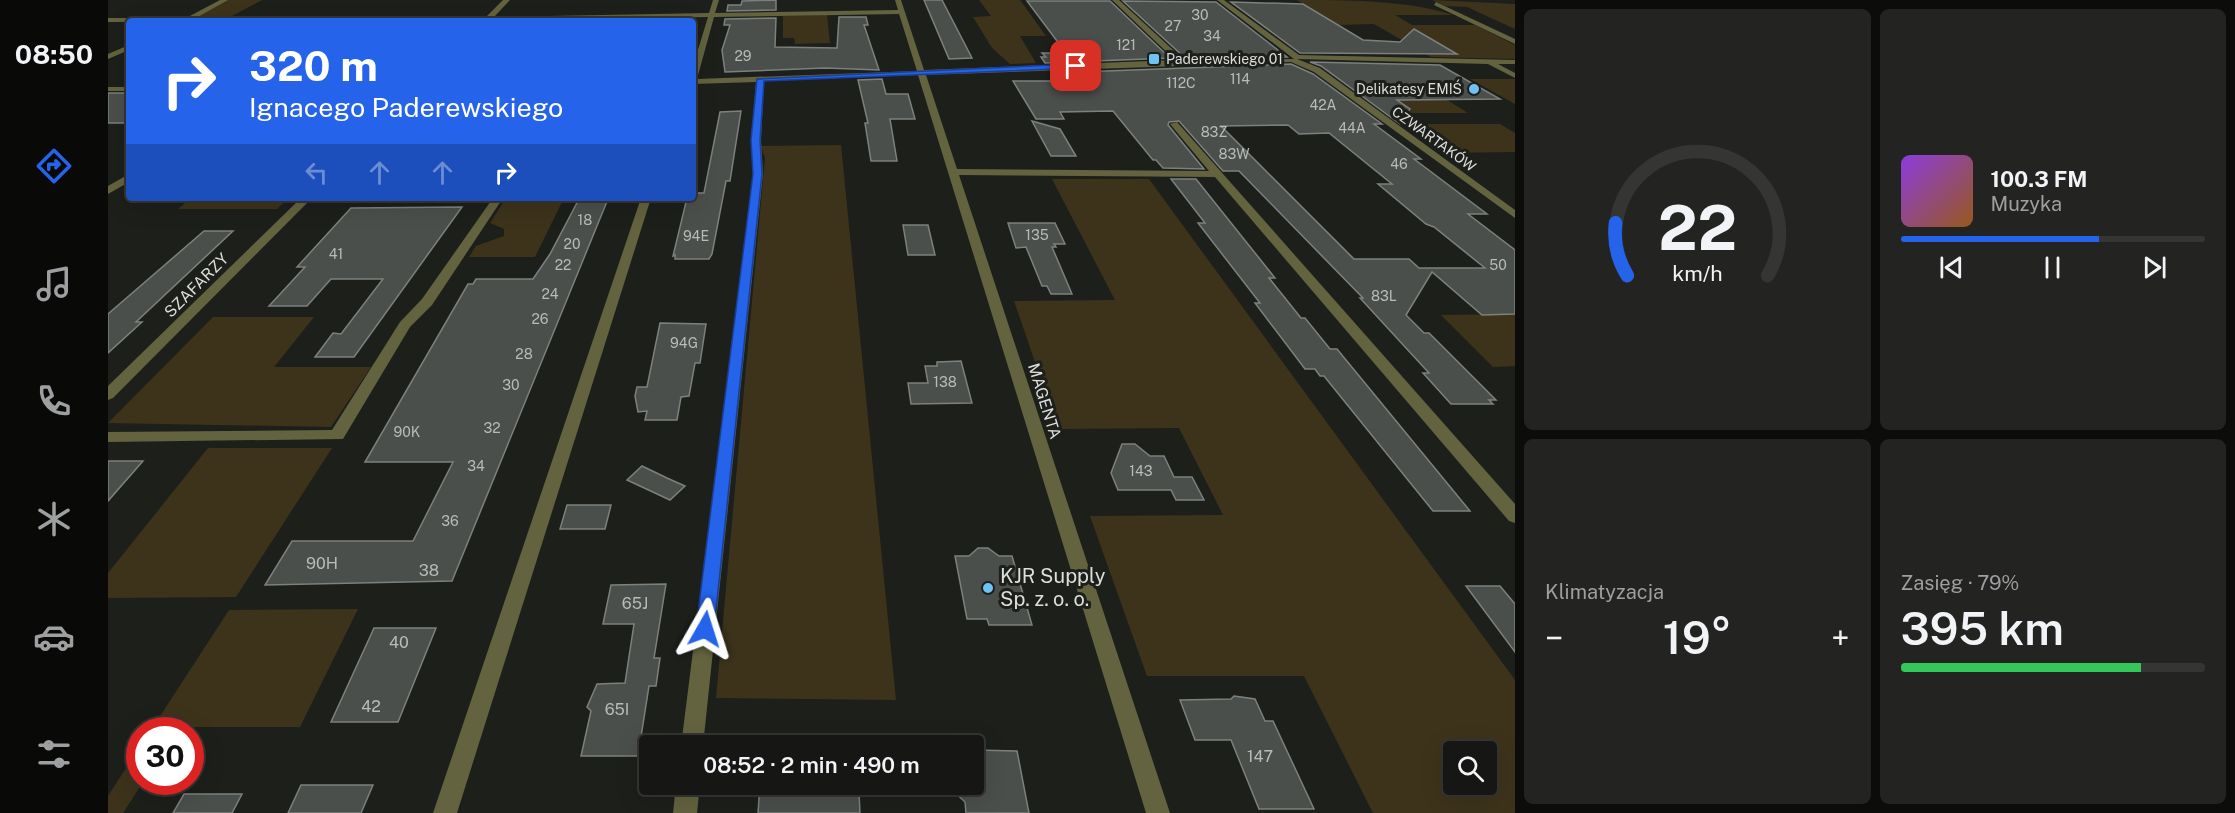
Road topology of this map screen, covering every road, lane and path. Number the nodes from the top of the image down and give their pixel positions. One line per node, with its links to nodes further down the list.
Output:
1 (225, 0): 9 (street)
2 (507, 0): 10 (street)
3 (716, 0): 8 (street)
4 (1115, 0): 19 (street)
5 (1220, 0): 17 (street)
6 (1436, 4): 14 (street)
7 (900, 6): 8 (street); 23 (street, MAGENTA)
8 (711, 16): 11 (street); 22 (street)
9 (187, 18)
10 (490, 18)
11 (600, 18)
12 (108, 20): 13 (street)
13 (126, 20)
14 (1515, 42)
15 (126, 48): 16 (street)
16 (108, 57)
17 (1294, 58): 18 (street); 19 (street)
18 (1308, 61): 20 (street); 37 (street, CZWARTAKÓW)
19 (1182, 62): 23 (street)
20 (1489, 62): 21 (street); 24 (street)
21 (1515, 63)
22 (696, 70)
23 (922, 72): 25 (street); 30 (street, MAGENTA)
24 (1515, 76)
25 (760, 79): 26 (street); 41 (street)
26 (696, 81)
27 (108, 89): 28 (street)
28 (126, 89)
29 (1174, 124): 31 (street)
30 (954, 172): 31 (street); 45 (street, MAGENTA)
31 (1217, 174): 40 (street)
32 (126, 179): 33 (street)
33 (108, 191)
34 (304, 201): 38 (street, SZAFARZY)
35 (496, 201): 39 (street)
36 (645, 201): 43 (street)
37 (1515, 215)
38 (108, 395)
39 (108, 437)
40 (1515, 516)
41 (693, 735)
42 (687, 795): 44 (street)
43 (445, 813)
44 (685, 813)
45 (1158, 813)

